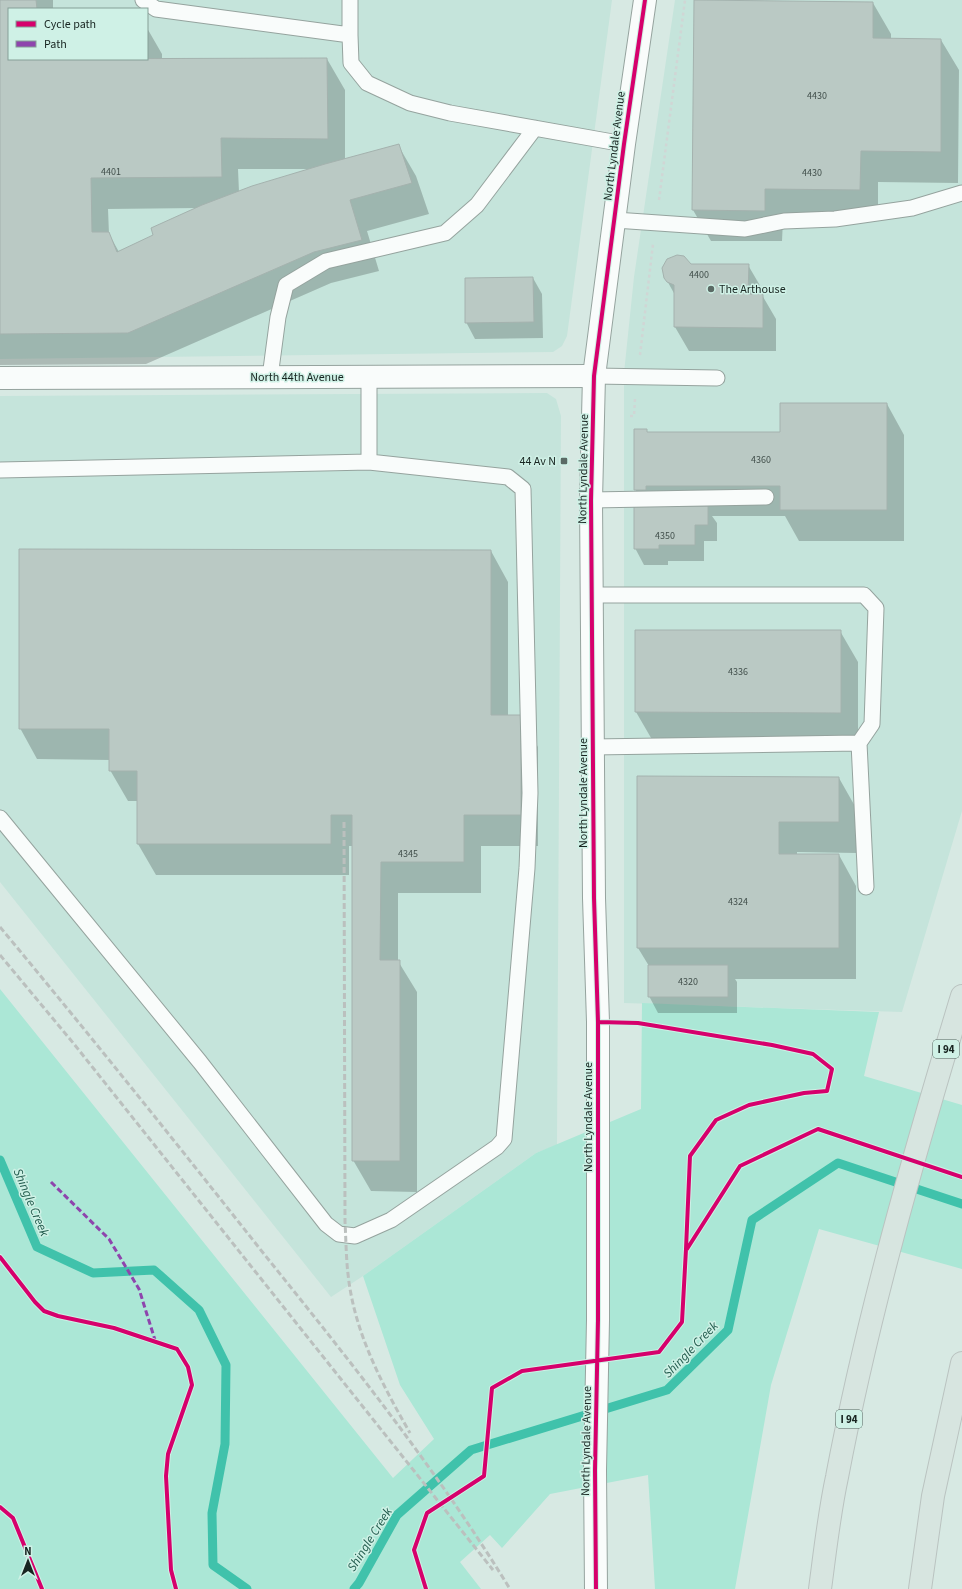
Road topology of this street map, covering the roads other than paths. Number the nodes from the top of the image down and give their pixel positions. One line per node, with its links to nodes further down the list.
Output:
1 (143, 0): 4 (lane)
2 (350, 0): 4 (lane)
3 (645, 0): 6 (street, North Lyndale Avenue)
4 (350, 35): 5 (lane)
5 (535, 128): 6 (lane); 11 (lane)
6 (624, 144): 8 (street, North Lyndale Avenue)
7 (962, 193): 8 (lane)
8 (615, 220): 10 (street, North Lyndale Avenue)
9 (369, 376): 10 (street, North 44th Avenue); 11 (street, North 44th Avenue); 14 (lane)
10 (594, 376): 13 (lane); 17 (street, North Lyndale Avenue)
11 (270, 377): 12 (street, North 44th Avenue)
12 (0, 378)
13 (717, 378)
14 (369, 462): 15 (lane); 21 (lane)
15 (0, 470)
16 (766, 497): 17 (lane)
17 (592, 500): 18 (street, North Lyndale Avenue)
18 (592, 595): 19 (lane); 20 (street, North Lyndale Avenue)
19 (859, 743): 20 (lane); 22 (lane)
20 (592, 746): 25 (street, North Lyndale Avenue)
21 (0, 818)
22 (866, 887)
23 (962, 996): 26 (highway, I 94)
24 (962, 1363): 27 (highway)
25 (596, 1589)
26 (820, 1589)
27 (920, 1589)

